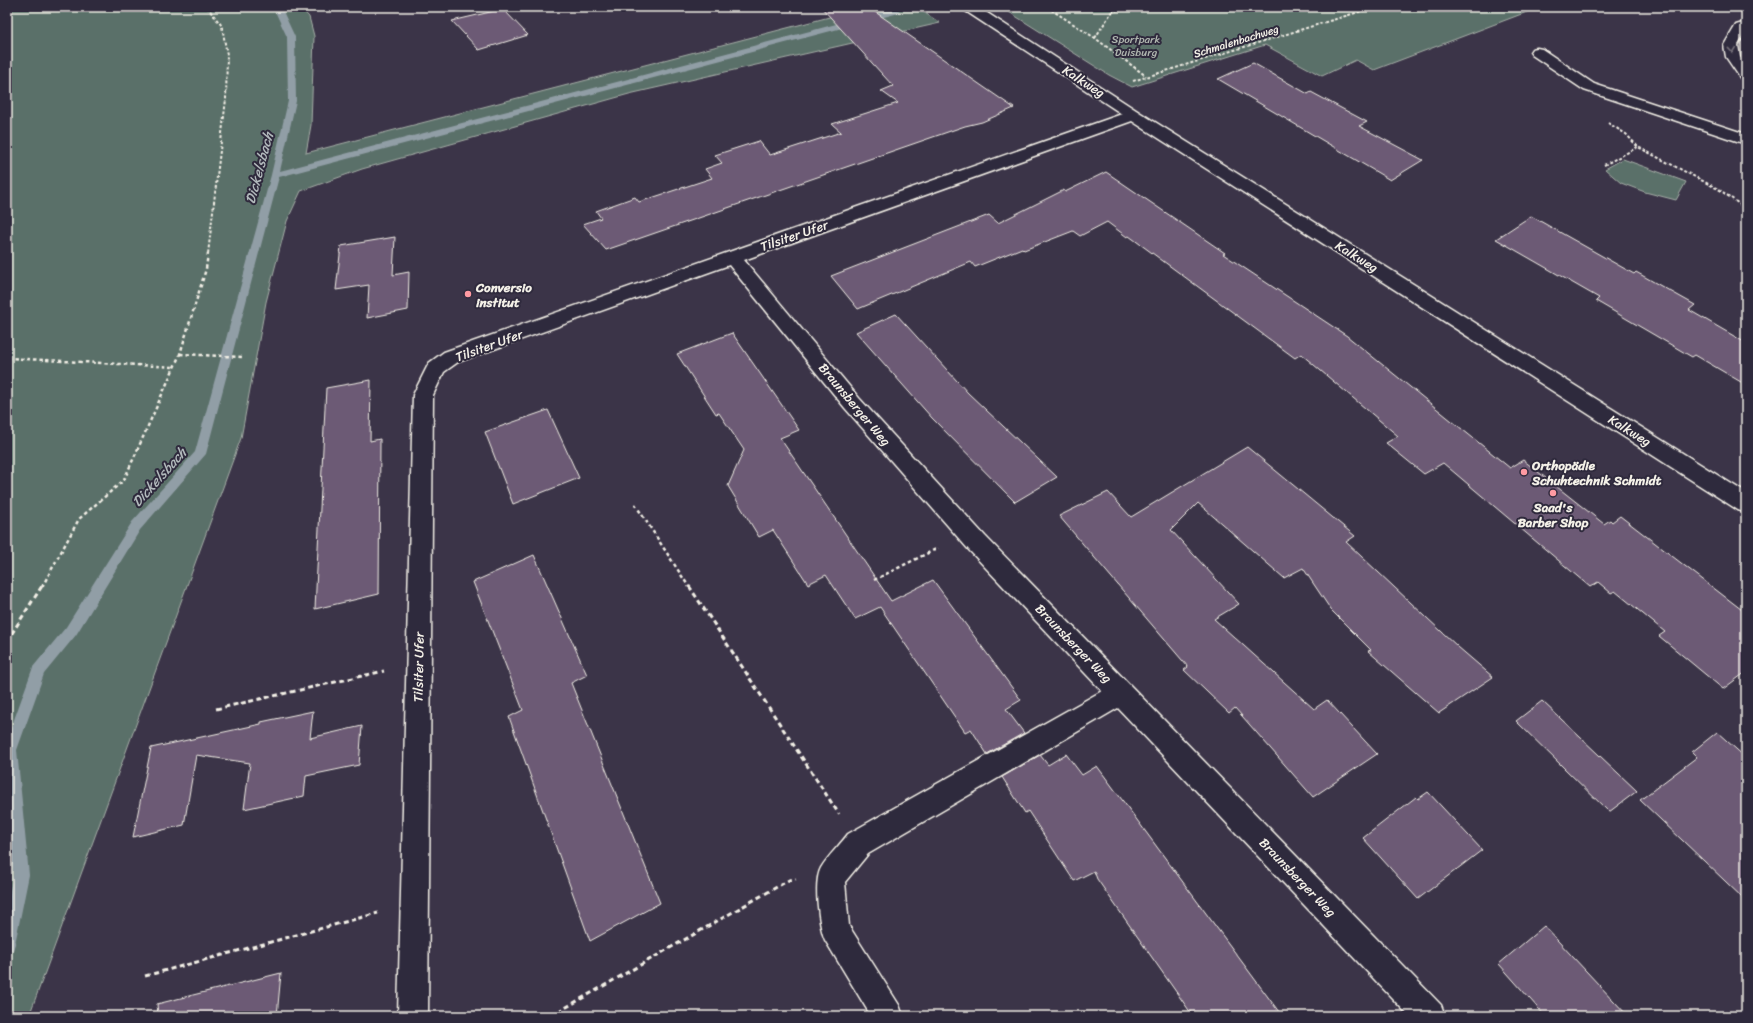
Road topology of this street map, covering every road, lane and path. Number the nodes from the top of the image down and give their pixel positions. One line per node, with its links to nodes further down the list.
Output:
1 (207, 7): 19 (path)
2 (969, 7): 11 (street, Kalkweg)
3 (1047, 7): 7 (path)
4 (1123, 7): 7 (path)
5 (1375, 7): 9 (path, Schmalenbachweg)
6 (1746, 26): 10 (street, one-way to 10)
7 (1095, 38): 9 (path)
8 (1537, 52): 13 (street)
9 (1146, 76): 11 (path, Schmalenbachweg)
10 (1746, 76)
11 (1101, 92): 12 (street, Kalkweg)
12 (1134, 115): 18 (street, Tilsiter Ufer); 24 (street, Kalkweg)
13 (1746, 139)
14 (1631, 140): 15 (path)
15 (1638, 147): 16 (path); 17 (path)
16 (1604, 165)
17 (1746, 209)
18 (732, 257): 25 (street, Braunsberger Weg); 28 (street, Tilsiter Ufer)
19 (180, 354): 21 (path); 22 (path)
20 (7, 358): 22 (path)
21 (243, 358)
22 (175, 367): 27 (path)
23 (635, 504): 31 (path)
24 (1746, 504)
25 (967, 533): 26 (path); 29 (street, Braunsberger Weg)
26 (874, 580)
27 (7, 641)
28 (418, 664): 30 (path); 33 (street, Tilsiter Ufer)
29 (1121, 693): 31 (street); 38 (street, Braunsberger Weg)
30 (216, 709)
31 (858, 844): 32 (street)
32 (831, 878): 36 (path); 37 (street)
33 (415, 904): 34 (path); 35 (street, Tilsiter Ufer)
34 (145, 976)
35 (413, 1016)
36 (550, 1016)
37 (888, 1016)
38 (1430, 1016)

